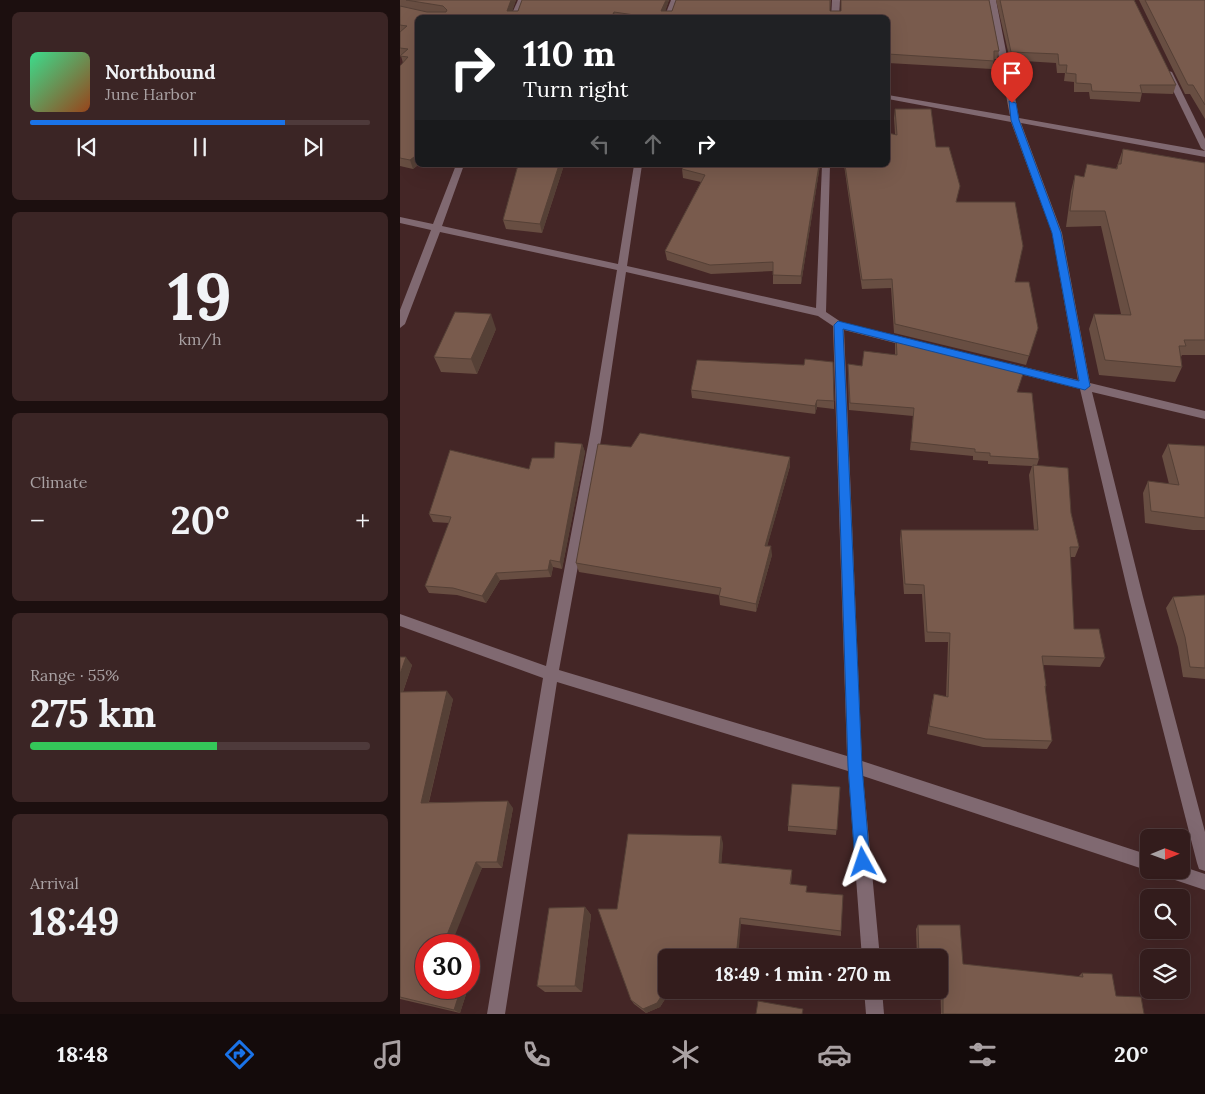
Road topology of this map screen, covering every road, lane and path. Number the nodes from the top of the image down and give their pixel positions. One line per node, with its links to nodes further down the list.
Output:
1 (522, 0): 5 (street)
2 (675, 0): 6 (street)
3 (836, 0): 7 (street)
4 (992, 0): 10 (street)
5 (515, 15)
6 (669, 15)
7 (835, 15)
8 (1163, 61): 11 (street)
9 (890, 97): 10 (street)
10 (1015, 120): 12 (street); 24 (street)
11 (1205, 148)
12 (1205, 154)
13 (459, 167): 17 (street)
14 (638, 167): 18 (street)
15 (826, 167): 19 (street)
16 (400, 220): 17 (street)
17 (437, 227): 18 (street); 20 (street)
18 (622, 268): 19 (street); 27 (street)
19 (821, 313): 21 (street)
20 (400, 324)
21 (838, 325): 22 (street); 28 (street)
22 (924, 346)
23 (1000, 365): 24 (street)
24 (1085, 386): 25 (street); 30 (street)
25 (1205, 415)
26 (400, 620): 27 (street)
27 (551, 674): 28 (street); 35 (street)
28 (855, 766): 29 (street); 33 (street)
29 (1140, 860)
30 (1205, 863)
31 (1190, 877): 32 (street)
32 (1205, 882)
33 (869, 949)
34 (874, 999): 36 (street)
35 (496, 1014)
36 (875, 1014)

